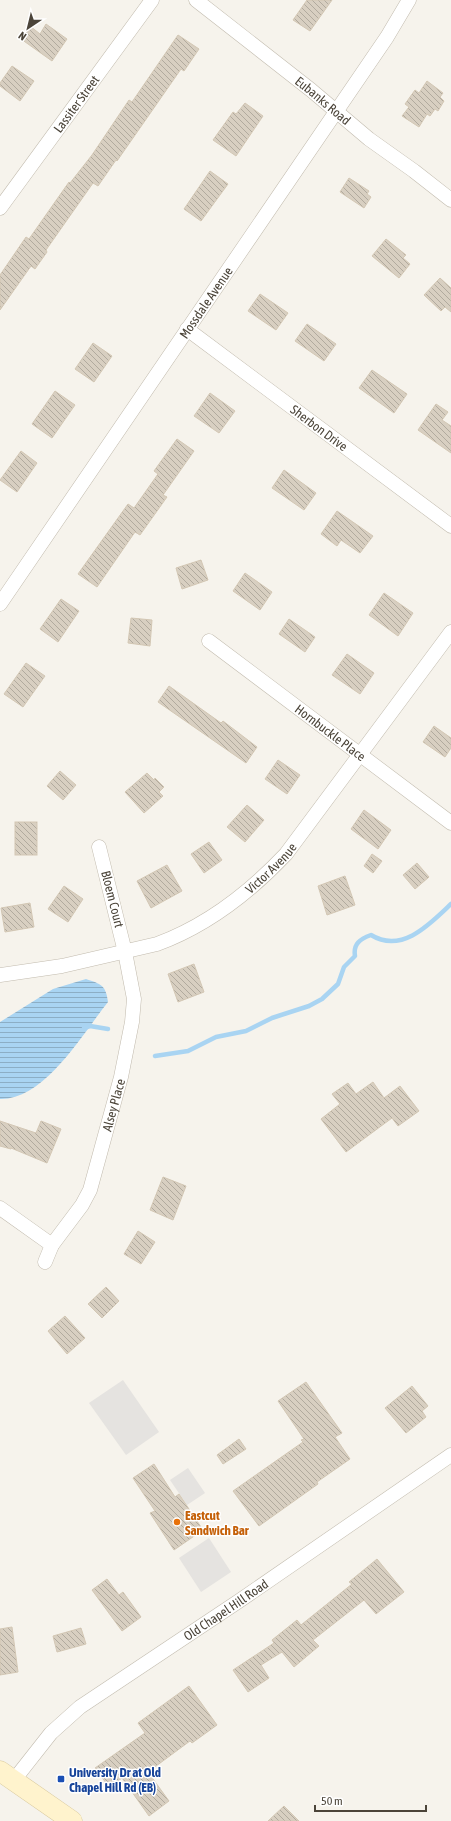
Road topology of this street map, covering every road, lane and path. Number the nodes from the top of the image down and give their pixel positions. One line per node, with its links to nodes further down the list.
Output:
1 (152, 0): 6 (street, Lassiter Street)
2 (196, 0): 4 (street, Eubanks Road)
3 (409, 0): 4 (street, Mossdale Avenue)
4 (335, 111): 5 (street, Eubanks Road); 7 (street, Mossdale Avenue)
5 (451, 200)
6 (0, 208)
7 (188, 329): 8 (street, Sherbon Drive); 9 (street, Mossdale Avenue)
8 (451, 526)
9 (0, 604)
10 (451, 632): 12 (street, Victor Avenue)
11 (209, 641): 12 (street, Hornbuckle Place)
12 (359, 754): 13 (street, Hornbuckle Place); 15 (street, Victor Avenue)
13 (451, 823)
14 (99, 847): 15 (street, Bloem Court)
15 (125, 952): 16 (street, Victor Avenue); 18 (street, Alsey Place)
16 (0, 975)
17 (0, 1208): 18 (street)
18 (52, 1245): 19 (street, Alsey Place)
19 (45, 1262)
20 (451, 1455): 21 (street, Old Chapel Hill Road)
21 (7, 1775): 22 (main road)
22 (72, 1821)

